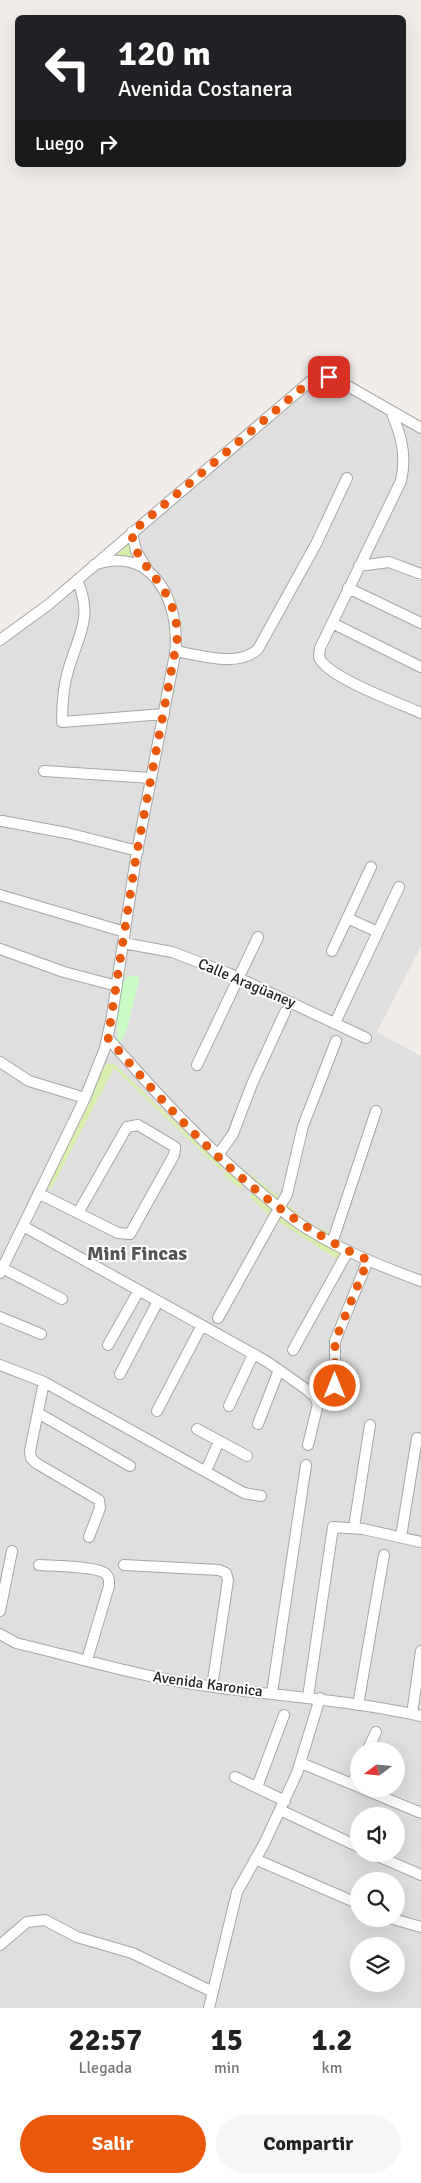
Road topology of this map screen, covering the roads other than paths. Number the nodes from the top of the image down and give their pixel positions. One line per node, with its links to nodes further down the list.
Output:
1 (391, 411): 2 (street); 4 (street); 6 (street)
2 (421, 428)
3 (347, 478): 14 (street)
4 (132, 532): 5 (street); 7 (street)
5 (94, 565): 7 (street); 9 (street)
6 (359, 566): 8 (street); 10 (street)
7 (147, 570): 14 (street)
8 (421, 574)
9 (77, 580): 13 (street); 17 (street)
10 (348, 588): 11 (street); 12 (street)
11 (332, 623): 15 (street); 16 (street)
12 (421, 623)
13 (0, 640)
14 (175, 651): 17 (street)
15 (421, 667)
16 (421, 713)
17 (164, 714): 19 (street)
18 (44, 771): 19 (street)
19 (151, 778): 21 (street)
20 (2, 821): 21 (street)
21 (138, 851): 28 (street)
22 (371, 867): 25 (street)
23 (399, 887): 26 (street)
24 (0, 895): 28 (street, Calle Aragüaney)
25 (348, 918): 26 (street); 30 (street)
26 (378, 932): 34 (street)
27 (258, 937): 31 (street)
28 (124, 938): 31 (street, Calle Aragüaney); 32 (street)
29 (0, 949): 32 (street)
30 (332, 951)
31 (237, 978): 34 (street, Calle Aragüaney); 39 (street)
32 (117, 986): 35 (street)
33 (285, 1012): 42 (street)
34 (335, 1023): 36 (street, Calle Aragüaney)
35 (108, 1038): 40 (street); 42 (street)
36 (366, 1038)
37 (336, 1041): 44 (street)
38 (0, 1062): 40 (street)
39 (198, 1065)
40 (85, 1098): 43 (street)
41 (376, 1111): 47 (street)
42 (218, 1155): 44 (street)
43 (38, 1194): 45 (street); 46 (street)
44 (279, 1208): 47 (street); 56 (street)
45 (78, 1213): 45 (street)
46 (23, 1226): 50 (street); 52 (street)
47 (332, 1243): 48 (street)
48 (348, 1251): 49 (street); 60 (street)
49 (368, 1260): 51 (street); 66 (street)
50 (1, 1271): 53 (street)
51 (421, 1282)
52 (138, 1292): 54 (street); 59 (street)
53 (62, 1299)
54 (158, 1303): 57 (street); 64 (street)
55 (0, 1317): 58 (street)
56 (218, 1318)
57 (201, 1327): 61 (street); 68 (street)
58 (41, 1334)
59 (108, 1345)
60 (293, 1350)
61 (253, 1354): 63 (street); 67 (street)
62 (0, 1365): 65 (street)
63 (279, 1370): 70 (street); 75 (street)
64 (120, 1374)
65 (44, 1382): 69 (street); 79 (street)
66 (335, 1386)
67 (229, 1406)
68 (157, 1411)
69 (38, 1413): 78 (street); 82 (street)
70 (258, 1424)
71 (370, 1425): 81 (street)
72 (197, 1429): 74 (street)
73 (417, 1438): 83 (street)
74 (219, 1441): 76 (street); 79 (street)
75 (308, 1445)
76 (247, 1456)
77 (306, 1465): 94 (street)
78 (130, 1466)
79 (206, 1472): 80 (street)
80 (261, 1496)
81 (354, 1527): 83 (street); 95 (street)
82 (89, 1537)
83 (401, 1537): 84 (street)
84 (421, 1542)
85 (12, 1552): 89 (street)
86 (384, 1554): 97 (street)
87 (39, 1565): 92 (street)
88 (124, 1565): 93 (street)
89 (0, 1611)
90 (0, 1634): 92 (street, Avenida Karonica)
91 (421, 1651): 98 (street)
92 (87, 1660): 93 (street, Avenida Karonica)
93 (212, 1686): 94 (street, Avenida Karonica)
94 (272, 1693): 95 (street, Avenida Karonica)
95 (308, 1697): 96 (street, Avenida Karonica)
96 (320, 1698): 97 (street, Avenida Karonica); 102 (street)
97 (358, 1705): 98 (street, Avenida Karonica)
98 (417, 1711)
99 (284, 1715): 105 (street)
100 (376, 1732): 101 (street)
101 (371, 1742)
102 (301, 1763): 104 (street); 107 (street)
103 (235, 1777): 105 (street)
104 (350, 1783)
105 (256, 1787): 107 (street)
106 (387, 1798): 108 (street)
107 (282, 1805): 109 (street); 110 (street)
108 (420, 1810)
109 (350, 1842)
110 (256, 1859): 113 (street); 117 (street)
111 (391, 1862): 112 (street)
112 (421, 1875)
113 (350, 1900)
114 (405, 1923): 115 (street)
115 (421, 1928)
116 (0, 1945): 117 (street)
117 (213, 1992): 118 (street)
118 (210, 2008)

